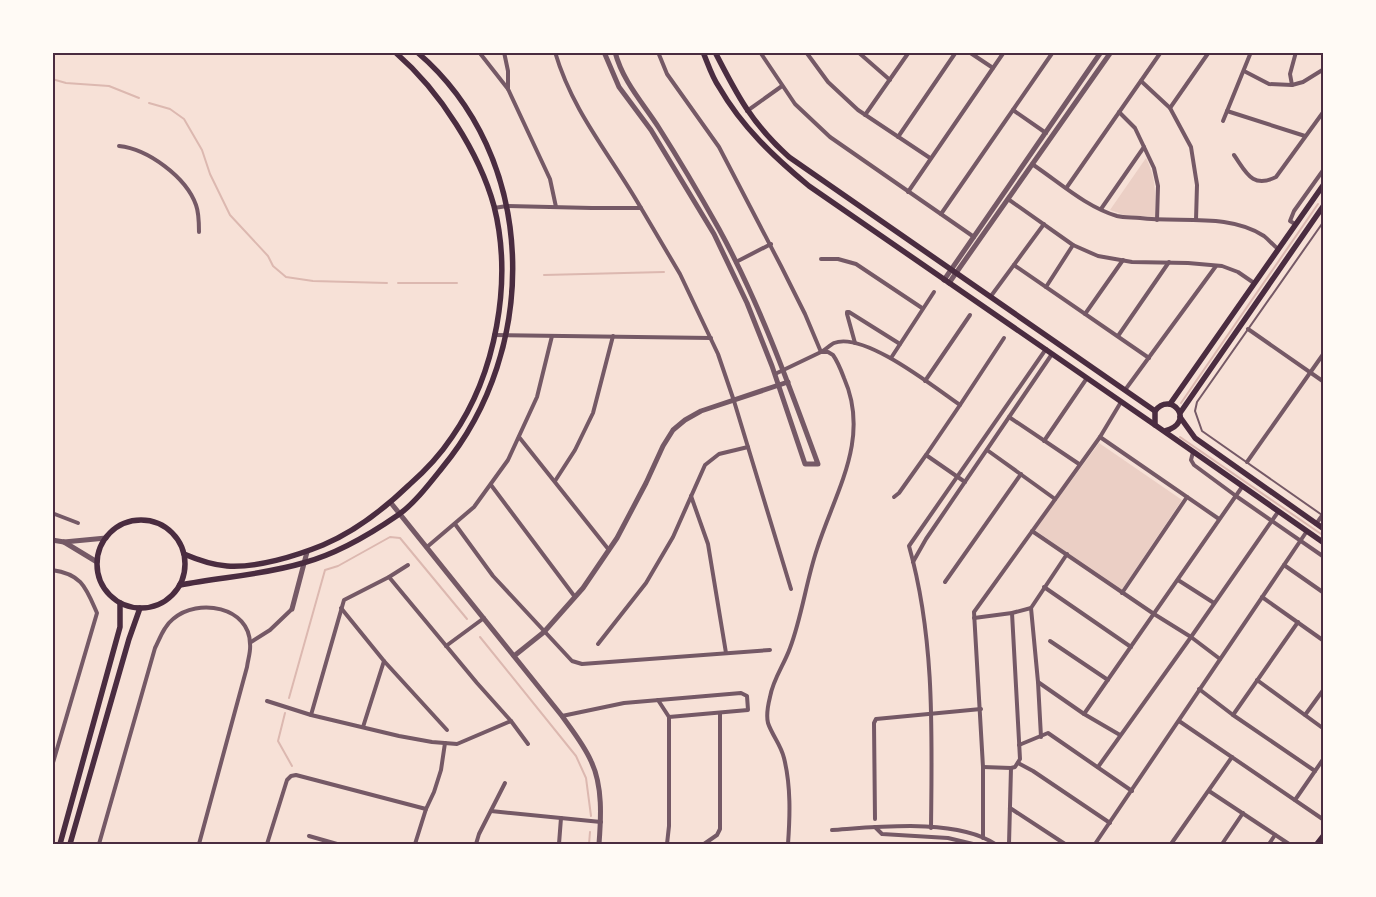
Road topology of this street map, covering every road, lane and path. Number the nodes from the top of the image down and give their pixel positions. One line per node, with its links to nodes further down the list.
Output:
1 (395, 52): 57 (main road)
2 (417, 52): 55 (main road)
3 (479, 52): 32 (street)
4 (504, 52): 32 (street)
5 (555, 52): 58 (street)
6 (604, 52): 104 (street)
7 (615, 52): 73 (street)
8 (658, 52): 68 (street)
9 (703, 52): 78 (main road)
10 (715, 52): 35 (main road)
11 (760, 52): 31 (street)
12 (806, 52): 39 (street)
13 (908, 52): 28 (street)
14 (956, 52): 43 (street)
15 (968, 52): 25 (street)
16 (1004, 52): 25 (street)
17 (1052, 52): 34 (street)
18 (1101, 52): 41 (street)
19 (1111, 52): 48 (street)
20 (1161, 52): 29 (street)
21 (1209, 52): 33 (street)
22 (1251, 52): 27 (street)
23 (1296, 52): 30 (street)
24 (859, 53): 28 (street)
25 (993, 68): 47 (street)
26 (1324, 69): 30 (street)
27 (1244, 71): 30 (street); 36 (street)
28 (890, 80): 39 (street)
29 (1141, 81): 33 (street); 38 (street)
30 (1292, 85)
31 (782, 86): 35 (street); 52 (street)
32 (508, 89): 56 (street)
33 (1170, 108): 62 (street)
34 (1013, 110): 41 (street); 60 (street)
35 (747, 111): 77 (main road)
36 (1227, 111): 40 (street); 42 (street)
37 (1324, 111): 42 (street)
38 (1119, 112): 45 (street); 51 (street)
39 (865, 115): 43 (street)
40 (1222, 121)
41 (1046, 133): 67 (street)
42 (1305, 136): 46 (street)
43 (898, 137): 47 (street)
44 (119, 146): 66 (street)
45 (1144, 147): 59 (street); 61 (street)
46 (1234, 155)
47 (930, 158): 52 (street)
48 (1032, 164): 51 (street); 53 (street)
49 (1324, 169): 65 (street)
50 (1324, 184): 65 (main road)
51 (1066, 187): 59 (street)
52 (908, 192): 60 (street)
53 (1008, 199): 64 (street); 77 (street)
54 (1324, 205): 116 (main road)
55 (507, 206): 56 (street); 57 (street); 88 (main road)
56 (556, 207): 58 (street)
57 (494, 208): 87 (main road)
58 (641, 208): 92 (street)
59 (1101, 209): 61 (street)
60 (941, 214): 67 (street)
61 (1157, 220): 62 (street)
62 (1196, 220): 70 (street)
63 (1324, 221): 86 (lane)
64 (1044, 224): 69 (street); 75 (street)
65 (1295, 224): 70 (main road)
66 (200, 232)
67 (974, 237): 77 (street)
68 (771, 244): 73 (street); 97 (street)
69 (1073, 245): 72 (street); 80 (street)
70 (1278, 249): 79 (main road)
71 (821, 258): 83 (street)
72 (1123, 260): 74 (street); 84 (street)
73 (736, 262): 102 (street)
74 (1169, 262): 76 (street); 91 (street)
75 (1014, 265): 80 (street); 82 (street)
76 (1216, 266): 79 (street); 101 (street)
77 (954, 271): 78 (street); 82 (main road)
78 (946, 281): 96 (main road)
79 (1254, 284): 113 (main road)
80 (1046, 287): 84 (street)
81 (934, 292): 83 (street)
82 (991, 296): 110 (main road)
83 (922, 308): 95 (street)
84 (1085, 314): 91 (street)
85 (970, 315): 106 (street)
86 (1248, 329): 103 (street); 127 (lane)
87 (494, 335): 88 (street); 140 (main road)
88 (507, 336): 89 (street); 143 (main road)
89 (552, 336): 90 (street); 120 (street)
90 (613, 336): 92 (street); 131 (street)
91 (1118, 336): 101 (street)
92 (710, 338): 111 (street)
93 (1004, 338): 114 (street)
94 (855, 343): 95 (street); 97 (street); 100 (street)
95 (900, 344): 100 (street)
96 (1046, 349): 99 (main road); 130 (street)
97 (821, 352): 102 (street); 271 (street)
98 (1324, 353): 103 (street)
99 (1052, 354): 105 (main road); 117 (street)
100 (891, 358): 106 (street)
101 (1149, 358): 110 (street)
102 (784, 371): 104 (street); 107 (street)
103 (1310, 372): 108 (street); 127 (street)
104 (775, 374): 109 (street)
105 (1087, 378): 112 (main road); 122 (street)
106 (925, 381): 114 (street)
107 (788, 382): 109 (street); 109 (street)
108 (1324, 382)
109 (779, 386): 111 (street)
110 (1125, 390): 115 (main road)
111 (734, 401): 123 (street); 159 (street)
112 (1121, 402): 118 (main road); 121 (street)
113 (1170, 404): 115 (main road); 116 (main road)
114 (960, 406): 126 (street)
115 (1155, 411): 118 (main road)
116 (1180, 415): 119 (main road); 149 (main road)
117 (1009, 417): 122 (street); 124 (street)
118 (1155, 425): 119 (main road)
119 (1165, 431): 125 (main road)
120 (519, 437): 131 (street); 133 (street)
121 (1100, 437): 128 (street); 138 (street)
122 (1044, 441): 128 (street)
123 (748, 447): 135 (street); 175 (street)
124 (987, 450): 129 (street); 132 (street)
125 (1194, 452): 134 (main road); 136 (street)
126 (926, 455): 130 (street); 137 (street)
127 (1246, 462): 144 (lane)
128 (1079, 464): 139 (street)
129 (1021, 474): 139 (street); 172 (street)
130 (958, 476): 132 (street); 165 (street)
131 (554, 481): 159 (street)
132 (966, 482): 165 (street)
133 (490, 485): 148 (street); 178 (street)
134 (1242, 487): 136 (street); 141 (main road)
135 (691, 496): 196 (street); 200 (street)
136 (1236, 496): 145 (street); 146 (street)
137 (894, 497)
138 (1187, 497): 145 (street); 176 (street)
139 (1055, 499): 151 (street)
140 (391, 503): 143 (street); 160 (main road)
141 (1278, 512): 146 (street); 152 (main road)
142 (52, 513): 147 (street)
143 (400, 514): 158 (street); 166 (main road)
144 (1323, 515): 149 (street)
145 (1219, 519): 171 (street)
146 (1272, 520): 156 (street); 181 (street)
147 (78, 523)
148 (454, 524): 158 (street); 191 (street)
149 (1316, 524): 150 (main road)
150 (1323, 528)
151 (1032, 531): 162 (street); 189 (street)
152 (1307, 532): 156 (street); 157 (main road)
153 (106, 538): 155 (street); 161 (main road); 164 (main road)
154 (52, 540): 155 (street)
155 (64, 542): 164 (street)
156 (1300, 542): 163 (street); 168 (street)
157 (1324, 543)
158 (427, 547): 188 (street)
159 (609, 550): 178 (street)
160 (307, 552): 161 (main road); 166 (street)
161 (184, 554): 173 (main road)
162 (1067, 554): 174 (street); 176 (street)
163 (1324, 557)
164 (97, 562): 180 (main road)
165 (913, 562): 213 (street)
166 (304, 563): 173 (main road); 185 (street)
167 (408, 565): 170 (street)
168 (1284, 565): 177 (street); 179 (street)
169 (52, 570): 233 (street)
170 (390, 577): 183 (street); 197 (street)
171 (1178, 580): 181 (street); 187 (street)
172 (945, 582)
173 (180, 585): 182 (main road)
174 (1044, 587): 184 (street); 198 (street)
175 (790, 590)
176 (1122, 593): 187 (street)
177 (1324, 593)
178 (575, 597): 191 (street)
179 (1262, 597): 190 (street); 202 (street)
180 (120, 603): 182 (main road); 259 (main road)
181 (1214, 603): 192 (street)
182 (140, 608): 260 (main road)
183 (341, 608): 203 (street); 215 (street)
184 (1030, 608): 186 (street); 206 (street)
185 (292, 609): 195 (street)
186 (1012, 613): 189 (street); 229 (street)
187 (1154, 614): 192 (street); 198 (street)
188 (484, 618): 197 (street); 201 (street)
189 (974, 618): 211 (street)
190 (1298, 622): 194 (street); 205 (street)
191 (544, 632): 200 (street); 201 (street)
192 (1191, 637): 202 (street); 225 (street)
193 (1050, 640): 204 (street)
194 (1324, 641)
195 (251, 642): 261 (street); 262 (street)
196 (598, 644)
197 (446, 646): 220 (street)
198 (1131, 647): 204 (street)
199 (770, 650): 200 (street)
200 (726, 653)
201 (514, 656): 217 (street)
202 (1220, 659): 207 (street)
203 (384, 661): 222 (street); 224 (street)
204 (1108, 680): 214 (street)
205 (1257, 680): 216 (street); 218 (street)
206 (1038, 682): 214 (street); 226 (street)
207 (1199, 689): 216 (street); 221 (street)
208 (1324, 689): 218 (street)
209 (658, 700): 212 (street); 217 (street); 219 (street)
210 (267, 701): 215 (street)
211 (981, 709): 213 (street); 234 (street)
212 (720, 714): 219 (street); 270 (street)
213 (932, 714): 247 (street); 252 (street)
214 (1084, 714): 225 (street)
215 (311, 715): 222 (street)
216 (1233, 715): 237 (street)
217 (562, 716): 249 (street)
218 (1305, 716): 223 (street)
219 (670, 717): 269 (street)
220 (511, 721): 227 (street); 228 (street)
221 (1179, 721): 230 (street); 239 (street)
222 (363, 728): 227 (street)
223 (1324, 729)
224 (446, 730)
225 (1120, 735): 235 (street)
226 (1041, 737): 229 (street); 235 (street)
227 (445, 743): 243 (street)
228 (528, 744)
229 (1019, 745): 232 (street)
230 (1232, 757): 240 (street); 241 (street)
231 (1324, 758): 237 (street)
232 (1018, 763): 236 (street); 250 (street)
233 (52, 766)
234 (983, 767): 236 (street); 258 (street)
235 (1098, 767): 239 (street)
236 (1011, 768): 242 (street)
237 (1315, 771): 241 (street)
238 (505, 783): 244 (street)
239 (1132, 791): 250 (street)
240 (1209, 791): 245 (street); 278 (street)
241 (1295, 800): 248 (street)
242 (1010, 808): 275 (street); 276 (street)
243 (426, 809): 263 (street); 265 (street)
244 (491, 811): 246 (street); 266 (street)
245 (1243, 813): 254 (street); 279 (street)
246 (561, 818): 249 (street); 267 (street)
247 (875, 819)
248 (1324, 820)
249 (601, 822): 268 (street)
250 (1110, 823): 277 (street)
251 (875, 827): 252 (street); 253 (street); 257 (street)
252 (931, 828): 258 (street)
253 (832, 830)
254 (1275, 835): 280 (street); 281 (street)
255 (1324, 835): 282 (main road)
256 (309, 836): 264 (street)
257 (932, 838): 272 (street); 273 (street)
258 (983, 838): 274 (street)
259 (60, 844)
260 (70, 844)
261 (99, 844)
262 (199, 844)
263 (267, 844)
264 (337, 844)
265 (415, 844)
266 (476, 844)
267 (559, 844)
268 (599, 844)
269 (667, 844)
270 (704, 844)
271 (788, 844)
272 (933, 844)
273 (973, 844)
274 (995, 844)
275 (1009, 844)
276 (1065, 844)
277 (1095, 844)
278 (1171, 844)
279 (1222, 844)
280 (1269, 844)
281 (1289, 844)
282 (1317, 844)

